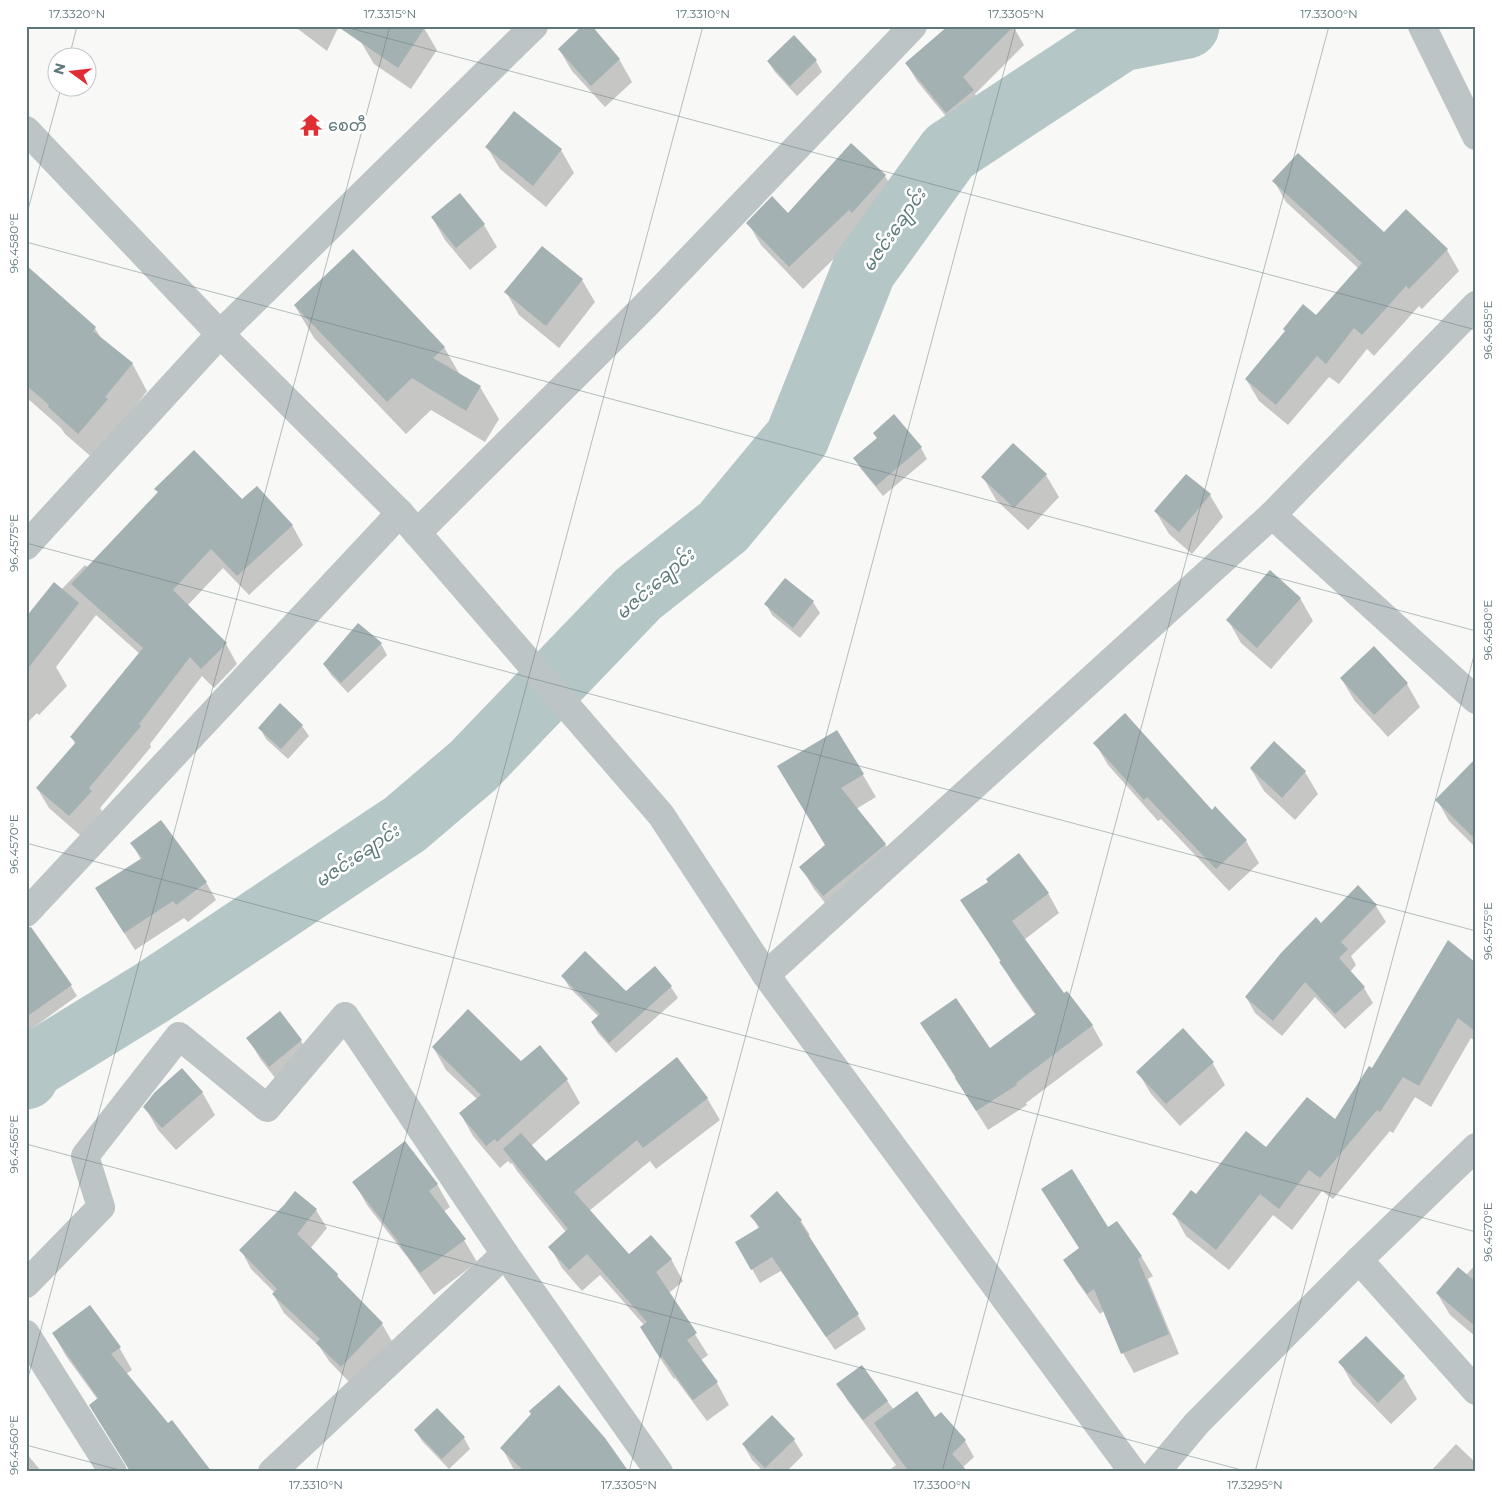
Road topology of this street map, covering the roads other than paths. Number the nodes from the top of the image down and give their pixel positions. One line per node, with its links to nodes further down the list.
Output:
1 (534, 26): 7 (street)
2 (913, 26): 10 (street)
3 (1422, 26): 5 (street)
4 (28, 136): 7 (street)
5 (1476, 136)
6 (1476, 305): 9 (street)
7 (220, 334): 8 (street); 11 (street)
8 (400, 513): 10 (street); 13 (street)
9 (1272, 515): 12 (street); 14 (street)
10 (417, 533): 14 (street)
11 (26, 546)
12 (1476, 700)
13 (26, 913)
14 (766, 975): 24 (street)
15 (1476, 1147): 17 (street)
16 (505, 1254): 18 (street); 22 (street); 23 (street)
17 (1359, 1260): 20 (street); 25 (street)
18 (26, 1284)
19 (26, 1334): 21 (street)
20 (1476, 1391)
21 (113, 1472)
22 (272, 1472)
23 (659, 1472)
24 (1133, 1472)
25 (1156, 1472)

